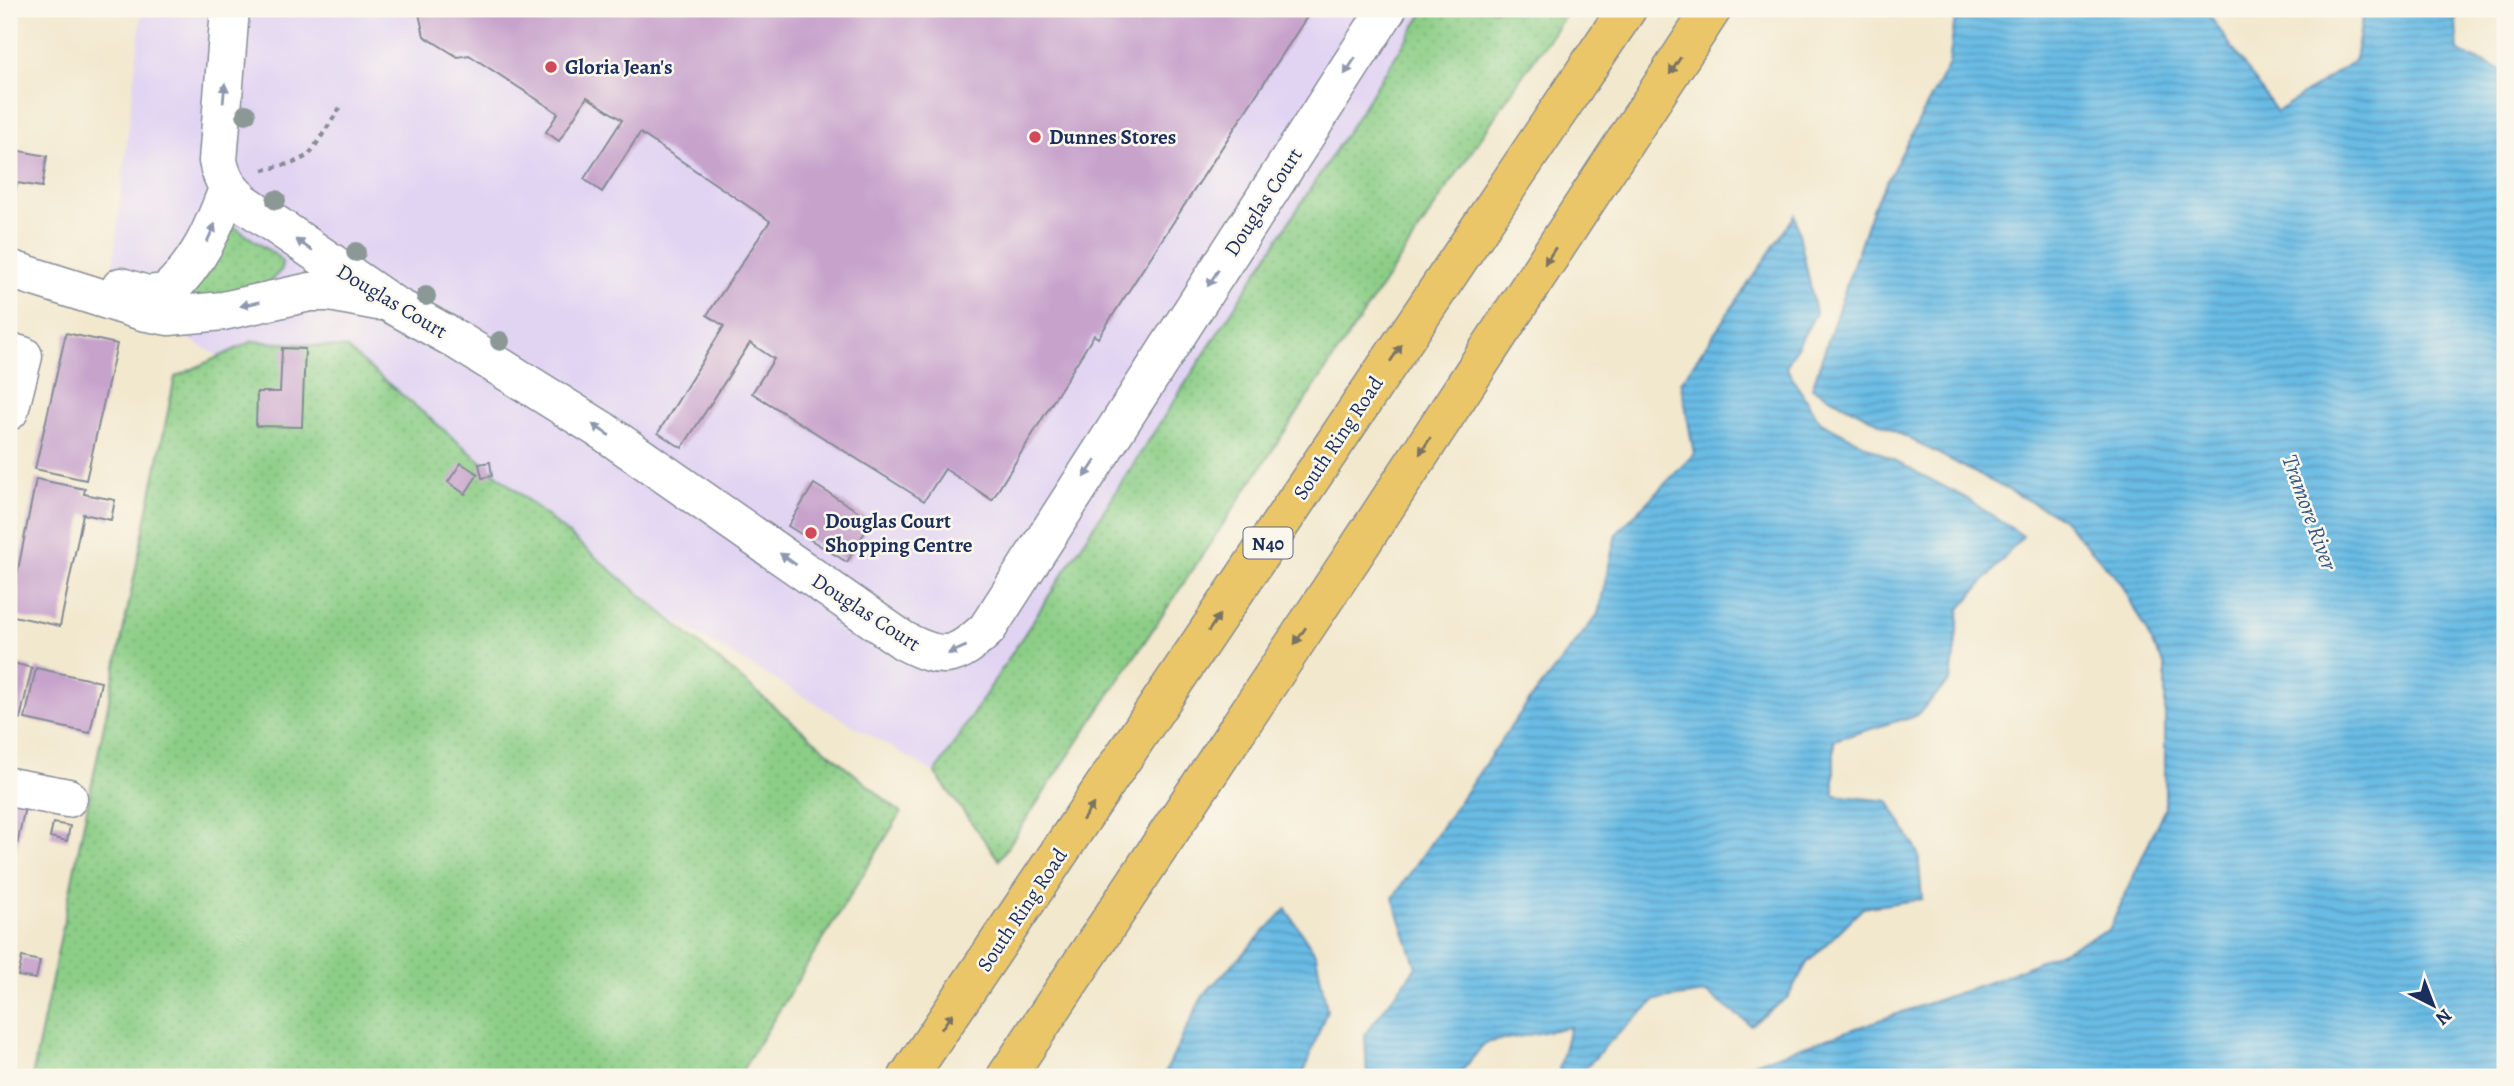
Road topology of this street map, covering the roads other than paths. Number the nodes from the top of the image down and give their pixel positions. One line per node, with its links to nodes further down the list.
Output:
1 (230, 9): 5 (street, one-way to 1)
2 (1387, 9): 8 (street, Douglas Court, one-way to 8)
3 (1627, 9): 13 (highway, South Ring Road / N40, one-way to 3)
4 (1712, 9): 14 (highway, one-way to 14)
5 (223, 175): 6 (street, one-way to 5); 8 (street, Douglas Court, one-way to 5)
6 (9, 253)
7 (9, 269): 8 (street, one-way to 7)
8 (390, 303)
9 (9, 352): 10 (street)
10 (9, 411)
11 (9, 787): 12 (street)
12 (68, 798)
13 (908, 1077)
14 (1006, 1077)

